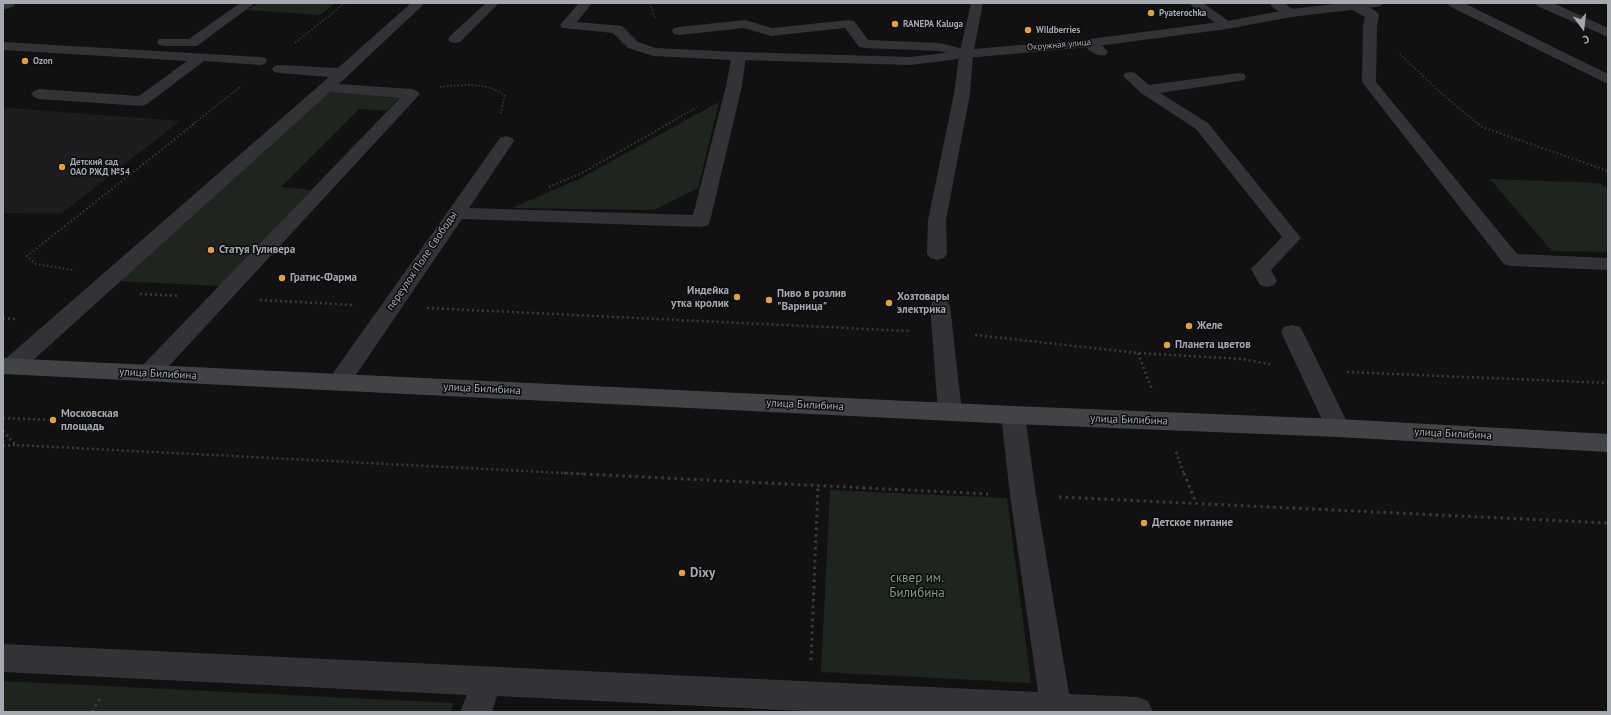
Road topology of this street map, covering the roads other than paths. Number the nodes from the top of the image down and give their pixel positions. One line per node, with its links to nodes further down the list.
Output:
1 (9, 3): 13 (street)
2 (248, 3): 19 (street)
3 (419, 3): 28 (street)
4 (493, 3): 18 (street)
5 (586, 3): 24 (street, Окружная улица)
6 (977, 3): 23 (street)
7 (1194, 3): 15 (street)
8 (1274, 3): 14 (street)
9 (1376, 3): 12 (street, Окружная улица)
10 (1454, 3): 31 (street)
11 (1542, 3): 17 (street)
12 (1353, 4): 14 (street, Окружная улица); 38 (street)
13 (3, 6)
14 (1291, 13): 15 (street, Окружная улица)
15 (1227, 25): 20 (street, Окружная улица)
16 (679, 31): 23 (street)
17 (1608, 33)
18 (455, 40)
19 (153, 41)
20 (1090, 43): 22 (street); 23 (street, Окружная улица)
21 (3, 46): 25 (street)
22 (1101, 52)
23 (966, 54): 24 (street, Окружная улица); 37 (street)
24 (739, 56): 36 (street)
25 (201, 57): 26 (street); 34 (street)
26 (260, 61)
27 (279, 69): 28 (street)
28 (342, 73): 32 (street)
29 (1130, 76): 33 (street)
30 (1239, 77): 33 (street)
31 (1608, 80)
32 (326, 87): 42 (street); 43 (street)
33 (1146, 90): 39 (street)
34 (39, 94)
35 (506, 141): 36 (street, переулок Поле Свободы)
36 (455, 213): 44 (street, переулок Поле Свободы)
37 (937, 254)
38 (1608, 264)
39 (1267, 281)
40 (940, 306): 45 (street)
41 (1292, 332): 47 (street)
42 (7, 366): 43 (main road, улица Билибина)
43 (149, 373): 44 (main road, улица Билибина)
44 (339, 382): 45 (main road, улица Билибина)
45 (950, 412): 46 (main road, улица Билибина)
46 (1013, 415): 47 (main road, улица Билибина); 51 (street)
47 (1338, 428): 48 (main road, улица Билибина)
48 (1608, 443)
49 (3, 658): 50 (street)
50 (487, 681): 51 (street); 52 (street)
51 (1056, 708): 53 (street)
52 (476, 712)
53 (1137, 712)

